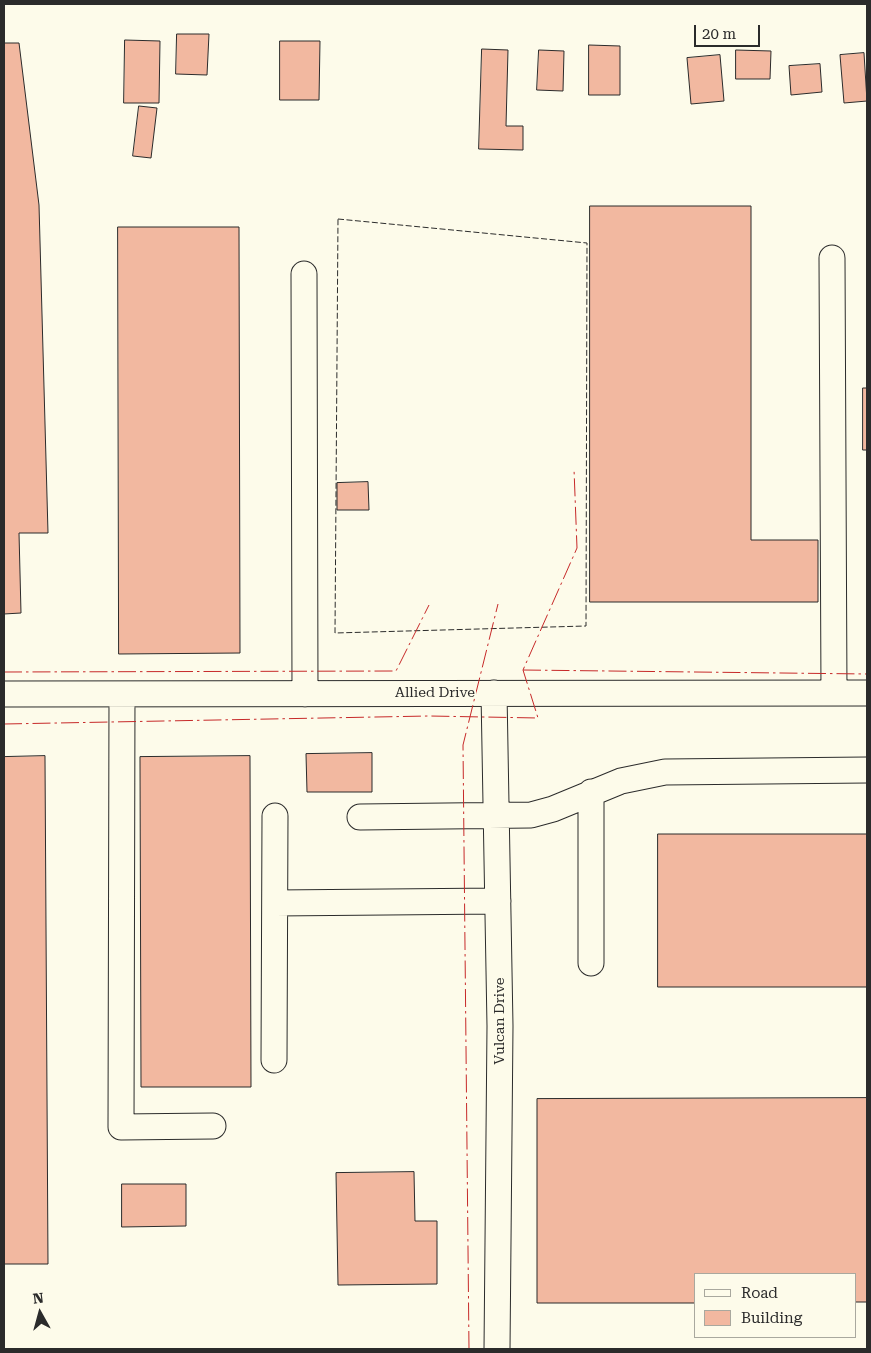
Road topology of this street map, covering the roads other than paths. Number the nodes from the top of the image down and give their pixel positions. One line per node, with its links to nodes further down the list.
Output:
1 (832, 258): 4 (street)
2 (304, 274): 8 (street)
3 (494, 693): 4 (street, Allied Drive); 8 (street, Allied Drive); 11 (street, Vulcan Drive)
4 (834, 693): 5 (street, Allied Drive)
5 (867, 693)
6 (4, 694): 7 (street, Allied Drive)
7 (122, 694): 8 (street, Allied Drive); 18 (street)
8 (305, 694)
9 (867, 770): 10 (street)
10 (591, 792): 11 (street); 16 (street)
11 (496, 815): 13 (street); 14 (street, Vulcan Drive)
12 (275, 816): 15 (street)
13 (360, 817)
14 (498, 901): 15 (street); 19 (street, Vulcan Drive)
15 (275, 903): 17 (street)
16 (591, 963)
17 (274, 1060)
18 (213, 1126)
19 (497, 1349)

